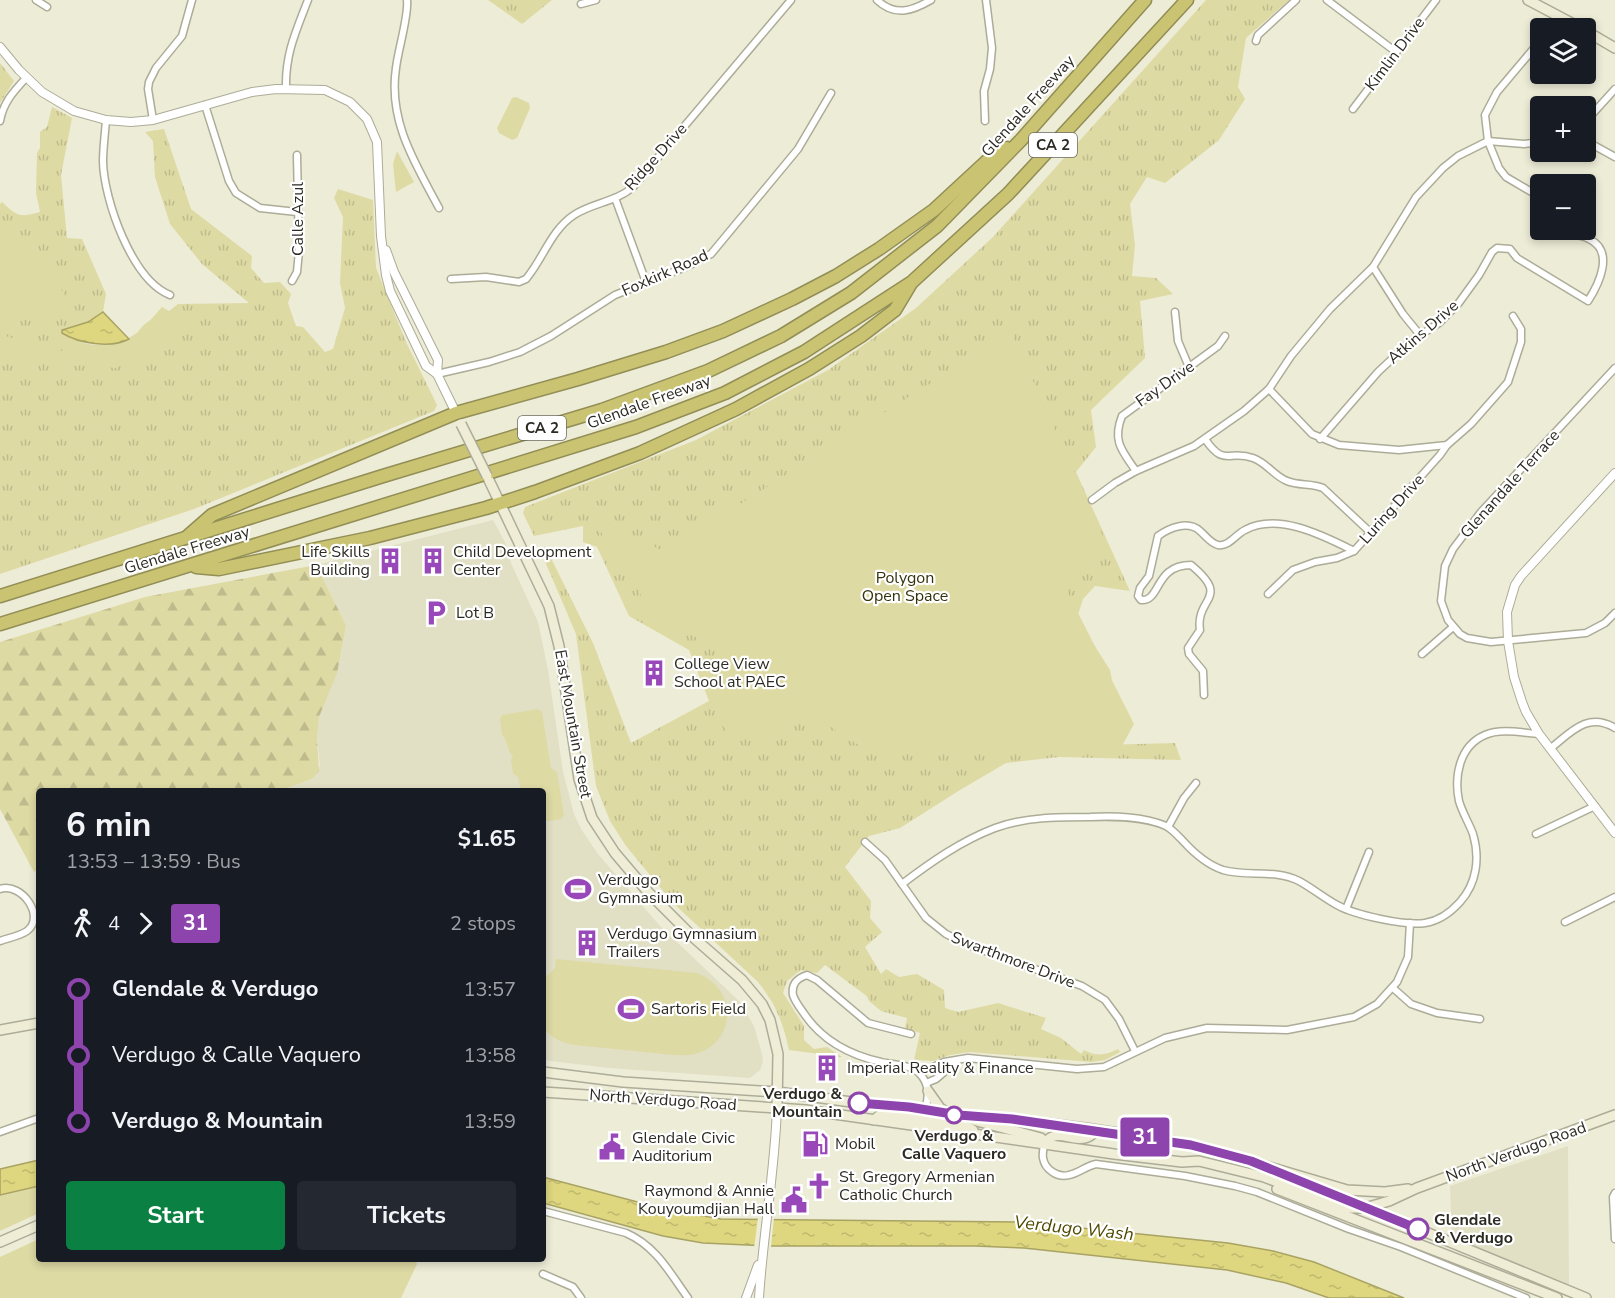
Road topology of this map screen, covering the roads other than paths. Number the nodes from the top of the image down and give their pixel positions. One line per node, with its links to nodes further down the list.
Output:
1 (36, 0): 17 (street)
2 (192, 0): 33 (street)
3 (308, 0): 26 (street)
4 (407, 0): 44 (street)
5 (596, 0): 16 (street)
6 (791, 0): 43 (street, Ridge Drive)
7 (877, 0): 8 (street)
8 (931, 0)
9 (986, 0): 35 (street)
10 (1145, 0): 36 (highway, Glendale Freeway / CA 2)
11 (1187, 0): 52 (highway, Glendale Freeway / CA 2)
12 (1296, 0): 20 (street)
13 (1326, 0): 23 (street)
14 (1437, 0): 23 (street, Kimlin Drive)
15 (1528, 0): 18 (main road)
16 (581, 4)
17 (47, 7)
18 (1561, 17)
19 (1596, 37): 22 (main road)
20 (1256, 41)
21 (0, 46): 25 (street)
22 (1615, 48)
23 (1396, 52): 30 (street, Kimlin Drive)
24 (1530, 53): 37 (street)
25 (26, 78): 32 (street); 34 (street)
26 (286, 88): 29 (street); 46 (street)
27 (1615, 89): 31 (street)
28 (831, 93): 51 (street, Foxkirk Road)
29 (205, 105): 33 (street); 45 (street)
30 (1353, 109)
31 (1596, 110)
32 (106, 120): 33 (street); 53 (street)
33 (153, 120)
34 (0, 121)
35 (985, 121)
36 (1021, 140): 62 (highway); 71 (highway, Glendale Freeway / CA 2)
37 (1488, 141): 38 (street); 42 (street); 48 (street)
38 (1530, 143)
39 (1596, 147): 41 (street)
40 (297, 155): 45 (street, Calle Azul)
41 (1615, 158)
42 (1530, 191)
43 (615, 198): 49 (street, Ridge Drive); 51 (street)
44 (438, 208)
45 (297, 212): 50 (street, Calle Azul)
46 (381, 236): 60 (street); 60 (street)
47 (1592, 240): 56 (street, Atkins Drive)
48 (1373, 267): 56 (street); 61 (street)
49 (451, 279)
50 (292, 281)
51 (646, 282): 60 (street, Foxkirk Road)
52 (912, 282): 68 (highway); 73 (highway, Glendale Freeway / CA 2)
53 (170, 295)
54 (1175, 312): 58 (street)
55 (1513, 316): 65 (street, Luring Drive)
56 (1420, 335): 64 (street, Atkins Drive)
57 (1225, 336): 58 (street, Fay Drive)
58 (1189, 367): 66 (street, Fay Drive)
59 (1615, 368): 78 (street, Glenandale Terrace)
60 (437, 374): 62 (street)
61 (1269, 389): 63 (street); 64 (street)
62 (459, 418): 68 (main road, East Mountain Street, bridge); 71 (highway)
63 (1205, 439): 66 (street); 70 (street)
64 (1320, 439): 65 (street)
65 (1447, 445): 70 (street, Luring Drive)
66 (1136, 471): 69 (street)
67 (1615, 473): 79 (street)
68 (497, 498): 73 (highway); 111 (main road, East Mountain Street)
69 (1092, 500)
70 (1370, 532): 72 (street, Luring Drive)
71 (185, 539): 75 (highway, Glendale Freeway / CA 2)
72 (1354, 551): 74 (street, Luring Drive); 81 (street)
73 (192, 566): 77 (highway, Glendale Freeway / CA 2)
74 (1268, 594)
75 (0, 596)
76 (1615, 613): 79 (street)
77 (0, 624)
78 (1453, 627): 79 (street); 80 (street)
79 (1508, 641): 83 (street)
80 (1422, 654)
81 (1204, 695)
82 (1615, 728): 84 (street)
83 (1539, 734): 84 (street); 97 (street)
84 (1551, 748): 86 (street)
85 (1196, 783): 87 (street)
86 (1595, 806): 88 (street); 89 (street)
87 (1168, 827): 92 (street); 95 (street)
88 (1615, 833)
89 (1536, 834)
90 (865, 842): 92 (street, Swarthmore Drive)
91 (1369, 852): 95 (street)
92 (902, 884): 104 (street, Swarthmore Drive)
93 (0, 889): 98 (street)
94 (1615, 897): 96 (street)
95 (1346, 909): 97 (street)
96 (1565, 922)
97 (1410, 923): 99 (street)
98 (0, 941)
99 (1393, 988): 100 (street); 104 (street)
100 (1480, 1019)
101 (36, 1024): 102 (main road)
102 (0, 1030)
103 (911, 1034): 107 (street)
104 (1135, 1051): 105 (street)
105 (958, 1059): 107 (street); 109 (street)
106 (546, 1072): 108 (main road, North Verdugo Road)
107 (920, 1073): 109 (street)
108 (559, 1074): 111 (main road, North Verdugo Road); 112 (main road)
109 (927, 1087): 114 (main road); 115 (street)
110 (546, 1092): 112 (main road, North Verdugo Road)
111 (777, 1092): 113 (main road, East Mountain Street); 115 (main road, North Verdugo Road)
112 (556, 1093): 113 (main road, North Verdugo Road)
113 (777, 1107): 119 (main road, North Verdugo Road); 133 (street, East Mountain Street)
114 (948, 1113): 115 (main road, North Verdugo Road); 116 (main road, North Verdugo Road)
115 (925, 1114): 119 (main road); 122 (main road)
116 (958, 1115): 120 (main road, North Verdugo Road); 123 (main road)
117 (1615, 1115): 126 (main road, North Verdugo Road)
118 (36, 1119): 121 (street)
119 (874, 1120): 122 (main road, North Verdugo Road)
120 (1098, 1130): 123 (main road); 124 (main road, North Verdugo Road)
121 (0, 1132)
122 (980, 1135): 123 (main road, North Verdugo Road)
123 (1044, 1143): 125 (main road, North Verdugo Road); 141 (street)
124 (1251, 1161): 126 (main road, North Verdugo Road); 128 (main road)
125 (1182, 1162): 128 (main road, North Verdugo Road); 136 (main road)
126 (1417, 1188): 128 (main road, North Verdugo Road)
127 (1615, 1193): 131 (street)
128 (1365, 1208): 134 (main road)
129 (546, 1212): 138 (street)
130 (36, 1226): 132 (main road)
131 (1615, 1239)
132 (0, 1242)
133 (762, 1249): 139 (street); 140 (street, East Mountain Street)
134 (1515, 1269): 136 (main road); 143 (main road)
135 (543, 1274): 137 (street)
136 (1505, 1278): 142 (main road)
137 (581, 1298)
138 (688, 1298)
139 (746, 1298)
140 (759, 1298)
141 (1526, 1298)
142 (1557, 1298)
143 (1586, 1298)

